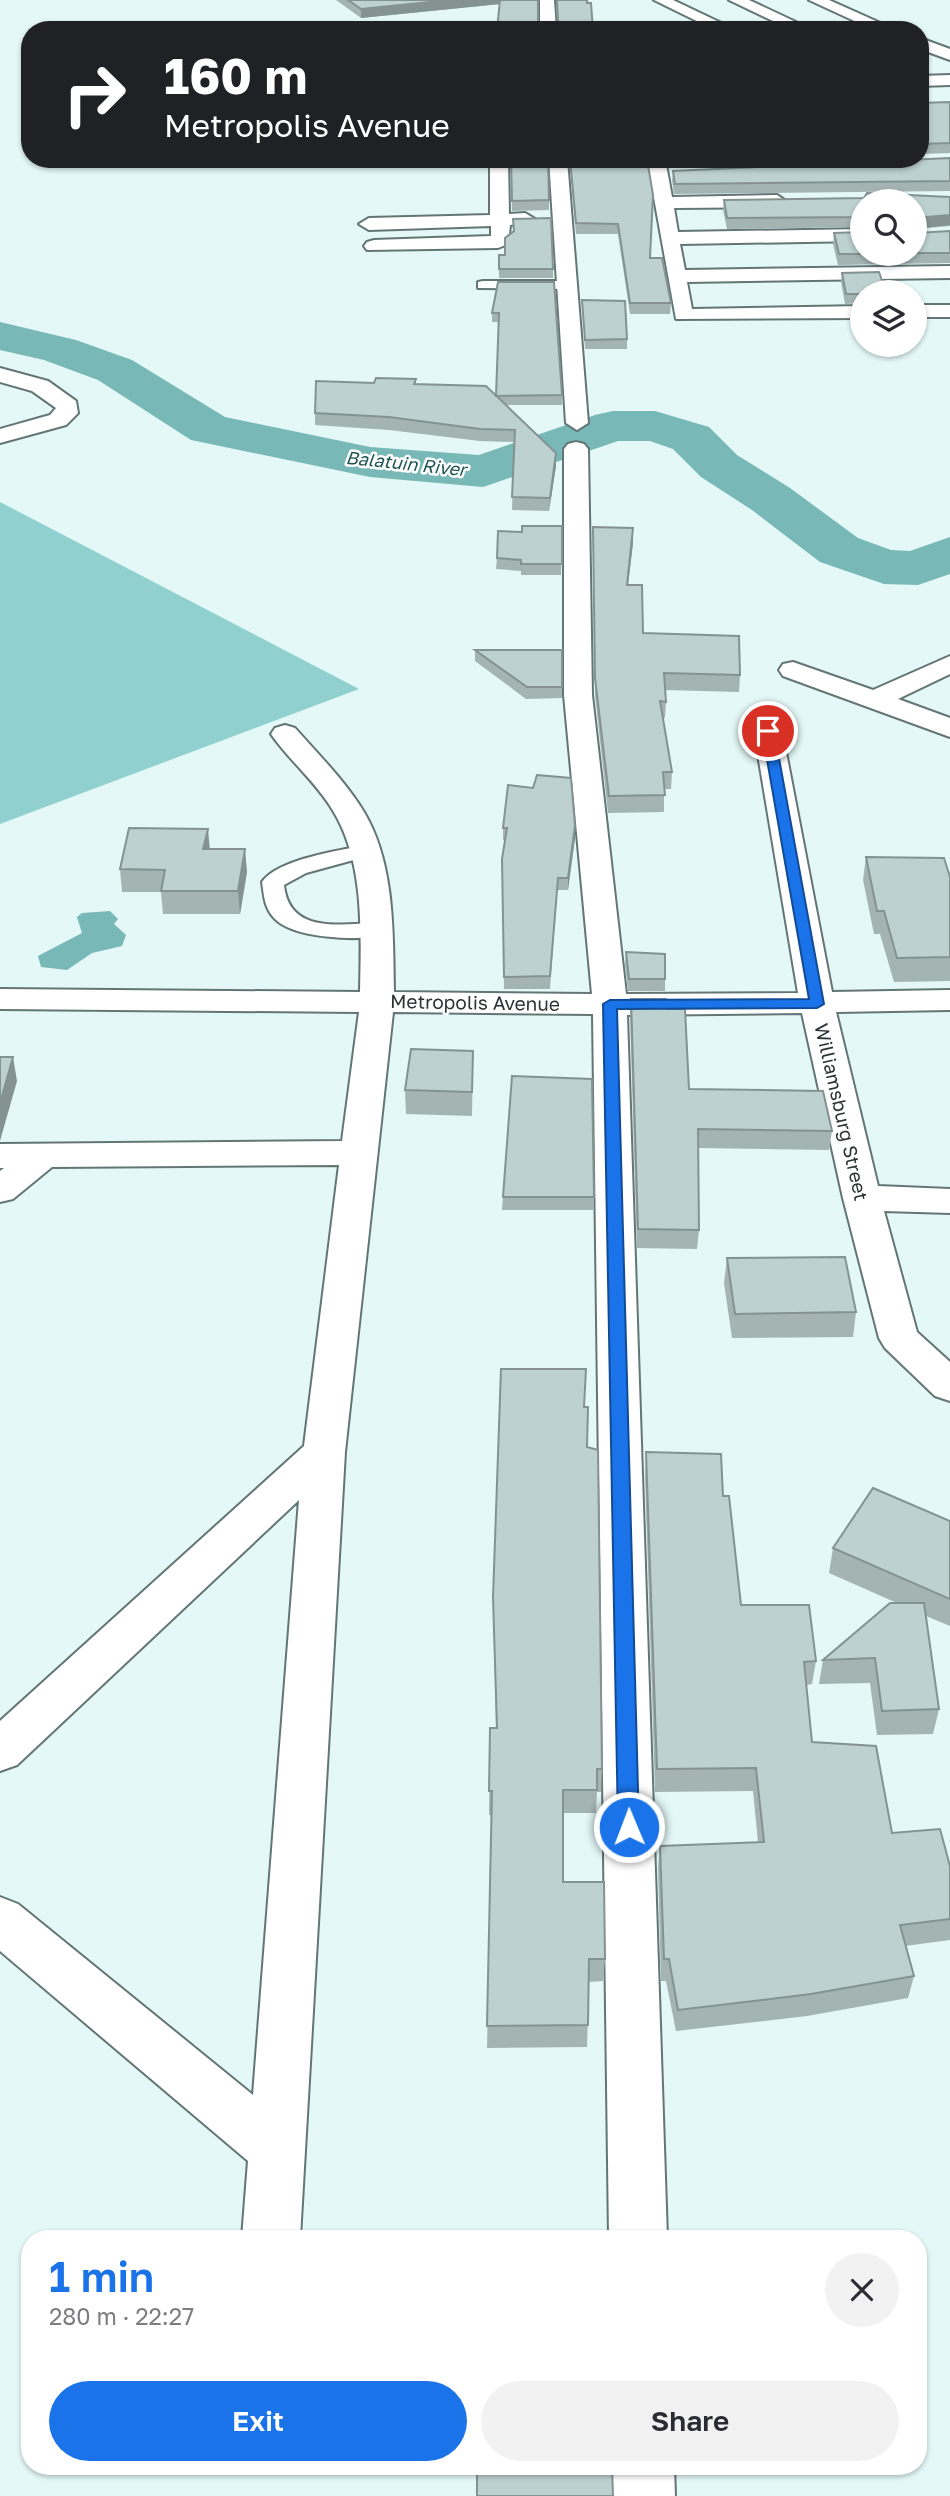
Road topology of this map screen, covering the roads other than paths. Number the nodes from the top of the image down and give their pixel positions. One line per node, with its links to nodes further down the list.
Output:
1 (547, 0): 8 (street)
2 (653, 0): 7 (street)
3 (661, 0): 9 (street)
4 (736, 0): 6 (street)
5 (809, 5): 6 (street); 11 (street)
6 (769, 14): 10 (street)
7 (655, 20)
8 (548, 21)
9 (708, 21)
10 (785, 21)
11 (860, 21)
12 (929, 47): 13 (street)
13 (950, 55)
14 (950, 80): 15 (street)
15 (929, 81)
16 (499, 168): 22 (street)
17 (559, 168): 21 (street)
18 (662, 169): 20 (street)
19 (800, 201): 20 (street)
20 (664, 203): 25 (street)
21 (562, 218): 22 (street); 30 (street)
22 (500, 220): 23 (street); 26 (street)
23 (369, 223)
24 (850, 235): 25 (street)
25 (671, 238): 28 (street)
26 (374, 246)
27 (950, 272): 28 (street)
28 (677, 276): 33 (street)
29 (483, 285): 30 (lane)
30 (566, 285): 35 (street)
31 (927, 311): 32 (street)
32 (950, 311)
33 (850, 312)
34 (0, 375): 36 (street)
35 (577, 423)
36 (0, 436)
37 (576, 449): 49 (street)
38 (950, 664): 40 (street)
39 (793, 670): 40 (street)
40 (876, 699): 41 (street)
41 (950, 728)
42 (768, 731): 50 (street, Williamsburg Street)
43 (285, 734): 44 (street)
44 (365, 852): 45 (street); 45 (lane)
45 (377, 930): 48 (street)
46 (0, 999): 48 (street, Metropolis Avenue)
47 (950, 1000): 50 (street, Metropolis Avenue)
48 (377, 1001): 49 (street, Metropolis Avenue); 51 (street)
49 (610, 1004): 50 (street, Metropolis Avenue); 63 (street)
50 (817, 1004): 55 (street, Williamsburg Street)
51 (359, 1153): 52 (street); 58 (street)
52 (44, 1155): 53 (street); 54 (street)
53 (0, 1156)
54 (0, 1190)
55 (862, 1198): 56 (street); 57 (street, Williamsburg Street)
56 (950, 1201)
57 (950, 1386)
58 (324, 1452): 59 (street); 61 (street)
59 (0, 1751)
60 (0, 1920): 61 (street)
61 (279, 2151): 62 (street)
62 (272, 2230)
63 (638, 2230)
64 (643, 2475): 65 (street)
65 (643, 2496)

